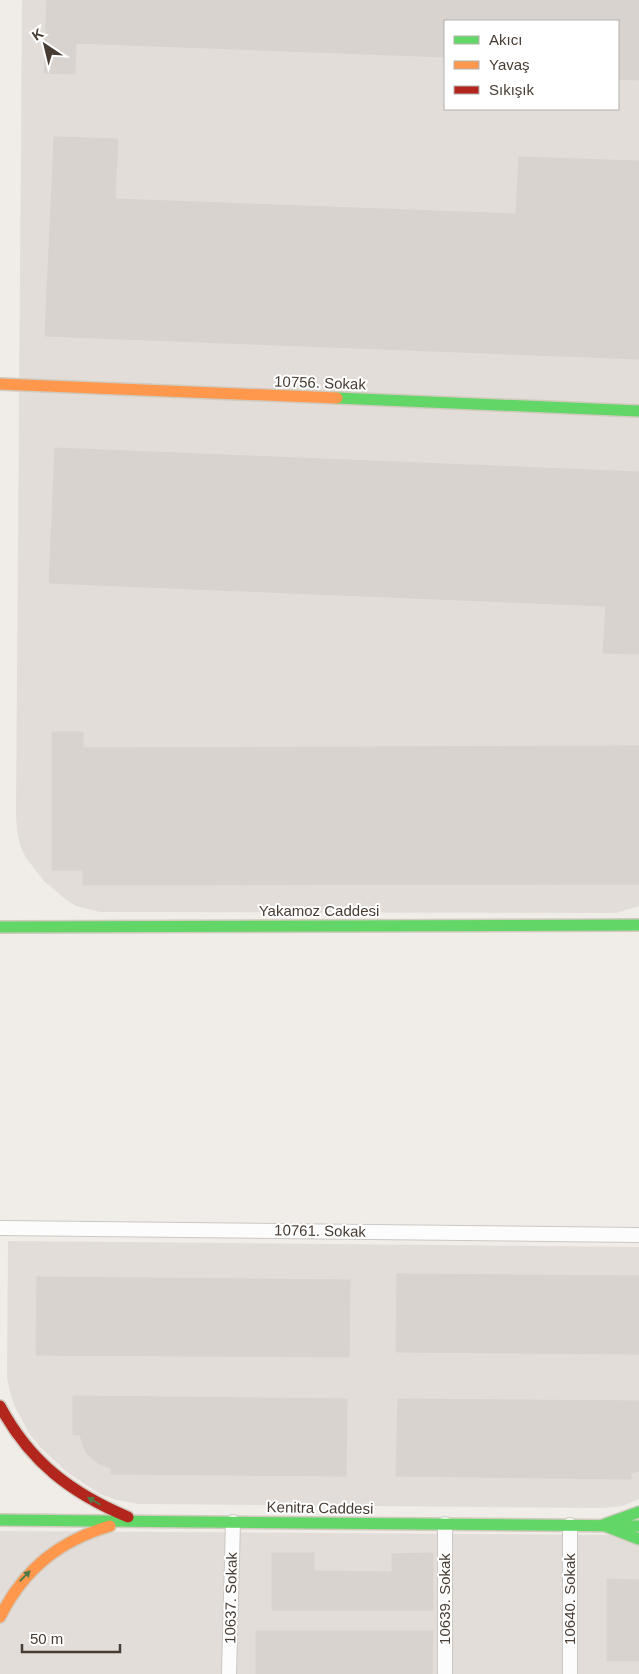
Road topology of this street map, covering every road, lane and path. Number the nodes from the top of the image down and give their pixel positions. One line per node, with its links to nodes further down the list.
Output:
1 (0, 384): 2 (street, 10756. Sokak)
2 (639, 411)
3 (639, 925): 4 (street, Yakamoz Caddesi)
4 (0, 928)
5 (0, 1228): 6 (street, 10761. Sokak)
6 (639, 1234)
7 (0, 1406): 10 (street, one-way to 7)
8 (639, 1512): 14 (street)
9 (0, 1520): 10 (street, Kenitra Caddesi)
10 (138, 1521): 11 (street, Kenitra Caddesi); 17 (street, one-way to 10)
11 (233, 1522): 12 (street, Kenitra Caddesi); 18 (street, 10637. Sokak)
12 (446, 1524): 13 (street, Kenitra Caddesi); 19 (street, 10639. Sokak)
13 (570, 1525): 14 (street, Kenitra Caddesi); 20 (street, 10640. Sokak)
14 (603, 1525): 15 (street, Kenitra Caddesi); 16 (street)
15 (639, 1526)
16 (639, 1539)
17 (0, 1617)
18 (229, 1674)
19 (445, 1674)
20 (570, 1674)

